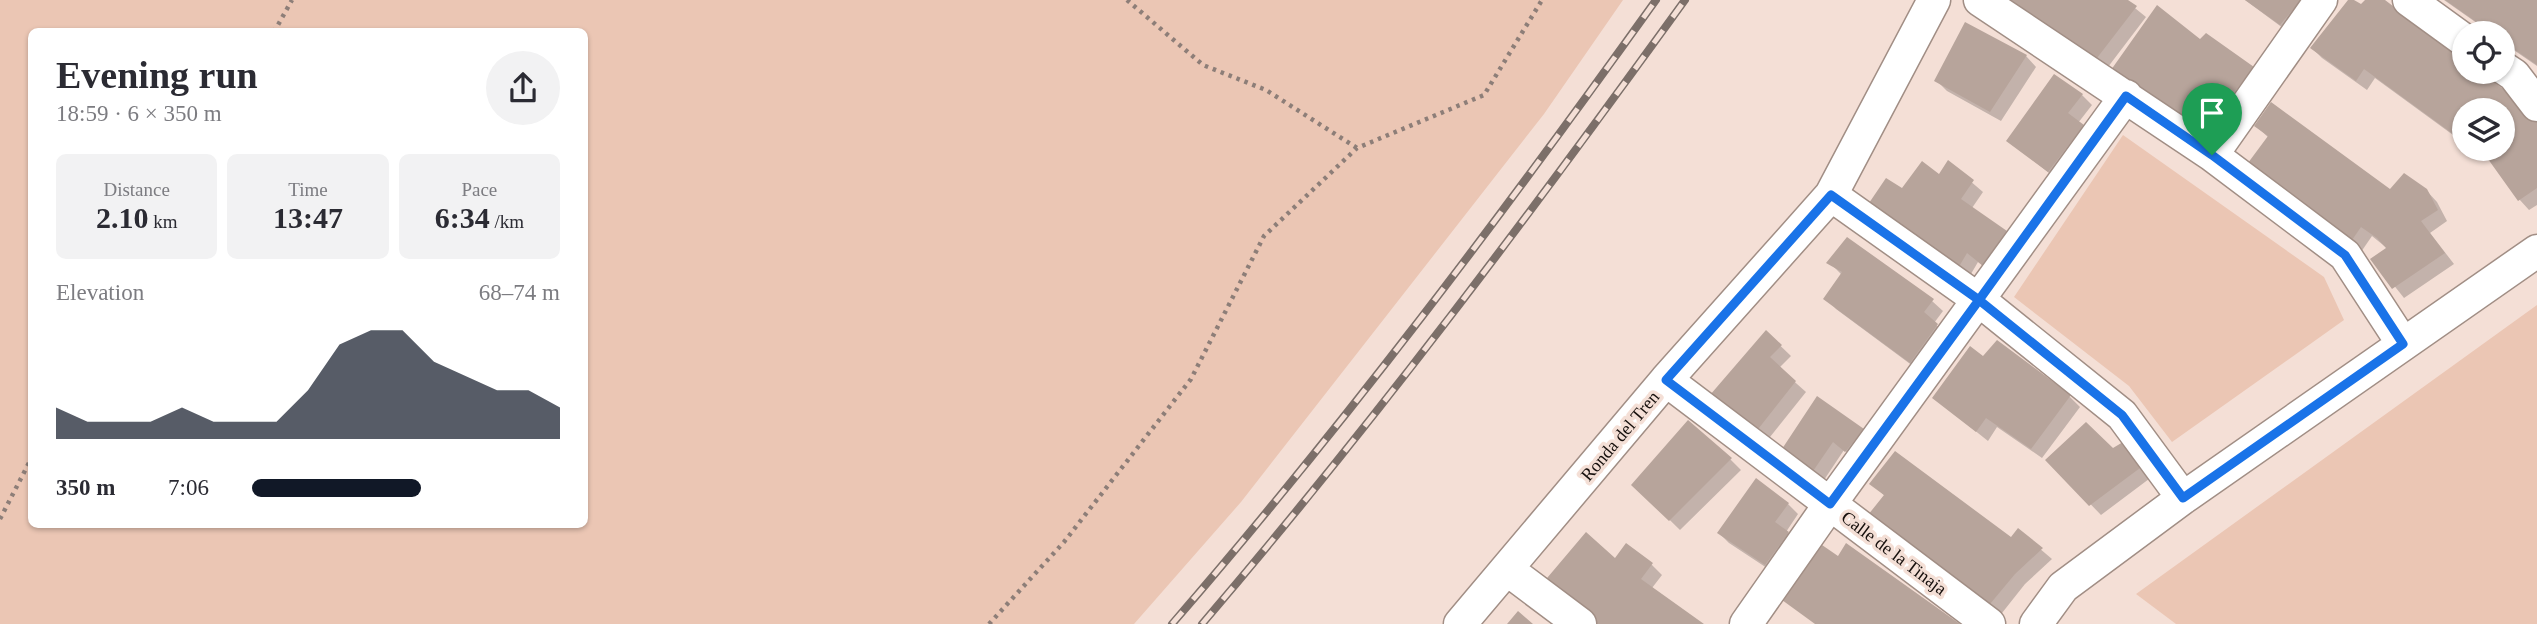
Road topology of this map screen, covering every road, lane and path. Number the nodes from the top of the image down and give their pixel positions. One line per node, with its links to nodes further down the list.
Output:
1 (292, 0): 8 (path)
2 (1126, 0): 13 (path)
3 (1542, 0): 13 (path)
4 (1934, 0): 15 (street, Ronda del Tren)
5 (1980, 0): 11 (street)
6 (2321, 0): 14 (street)
7 (2409, 0): 9 (street)
8 (276, 28)
9 (2452, 31)
10 (2515, 76): 12 (street)
11 (2126, 96): 14 (street); 17 (street)
12 (2537, 105)
13 (1357, 148): 25 (path)
14 (2212, 155): 18 (street)
15 (1831, 195): 17 (street); 19 (street, Ronda del Tren)
16 (2537, 251): 18 (street)
17 (1979, 300): 21 (street); 22 (street)
18 (2403, 344): 21 (street)
19 (1666, 380): 22 (street, Calle de la Tinaja); 24 (street, Ronda del Tren)
20 (28, 465): 23 (path)
21 (2183, 498): 30 (street)
22 (1830, 504): 28 (street); 29 (street, Calle de la Tinaja)
23 (0, 519)
24 (1508, 570): 26 (street, Ronda del Tren); 27 (street)
25 (989, 624)
26 (1460, 624)
27 (1580, 624)
28 (1746, 624)
29 (1989, 624)
30 (2036, 624)

